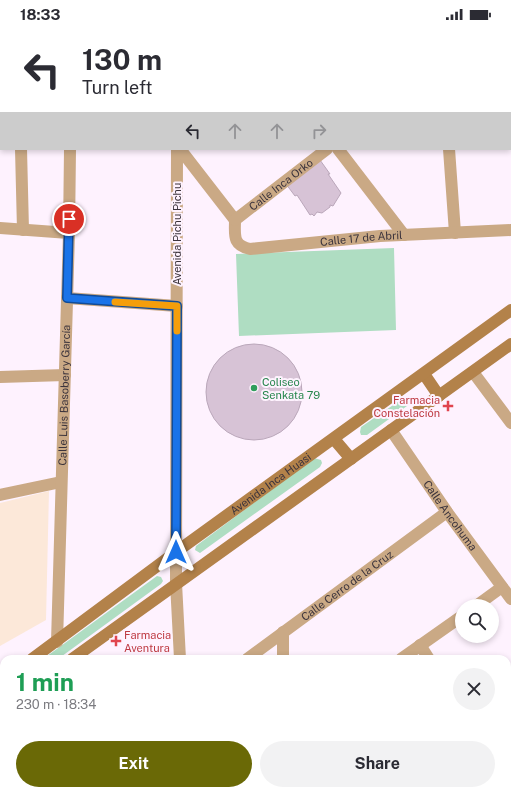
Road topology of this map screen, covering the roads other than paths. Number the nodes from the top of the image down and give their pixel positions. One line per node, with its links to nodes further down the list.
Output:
1 (21, 150): 10 (street)
2 (70, 150): 12 (street, Calle Luis Basoberry García)
3 (179, 150): 16 (street, Avenida Pichu Pichu)
4 (180, 150): 8 (street)
5 (326, 150): 8 (street, Calle Inca Orko)
6 (339, 150): 14 (street)
7 (449, 150): 13 (street)
8 (235, 220): 14 (street, Calle 17 de Abril)
9 (0, 228): 10 (street)
10 (23, 230): 12 (street)
11 (511, 230): 13 (street, Calle 17 de Abril)
12 (69, 233): 15 (street, Calle Luis Basoberry García)
13 (455, 233): 14 (street, Calle 17 de Abril)
14 (404, 236)
15 (67, 298): 16 (street); 21 (street, Calle Luis Basoberry García)
16 (177, 306): 31 (street, Avenida Pichu Pichu)
17 (511, 310): 20 (street, Avenida Inca Huasi)
18 (511, 344): 19 (street)
19 (473, 372): 23 (street); 24 (street)
20 (424, 374): 23 (street); 26 (street, Avenida Inca Huasi)
21 (65, 375): 22 (street); 28 (street, Calle Luis Basoberry García)
22 (0, 377)
23 (439, 396): 25 (street)
24 (511, 423)
25 (391, 430): 27 (street); 30 (street, Calle Ancohuma)
26 (334, 439): 27 (street); 31 (street, Avenida Inca Huasi)
27 (351, 459): 32 (street)
28 (61, 482): 29 (street); 38 (street, Calle Luis Basoberry García)
29 (0, 495)
30 (447, 512): 33 (street, Calle Ancohuma); 37 (street, Calle Cerro de la Cruz)
31 (176, 552): 32 (street, Avenida Pichu Pichu); 38 (street, Avenida Inca Huasi)
32 (176, 583): 41 (street); 42 (street, Avenida Pichu Pichu)
33 (502, 588): 34 (street); 35 (street, Calle Ancohuma)
34 (486, 599)
35 (511, 599)
36 (455, 621): 39 (street)
37 (283, 632): 43 (street, Calle Cerro de la Cruz); 44 (street)
38 (57, 642): 40 (street, Avenida Inca Huasi)
39 (420, 645): 45 (street); 46 (street)
40 (38, 655)
41 (83, 655)
42 (180, 655)
43 (252, 655)
44 (283, 655)
45 (406, 655)
46 (426, 655)

